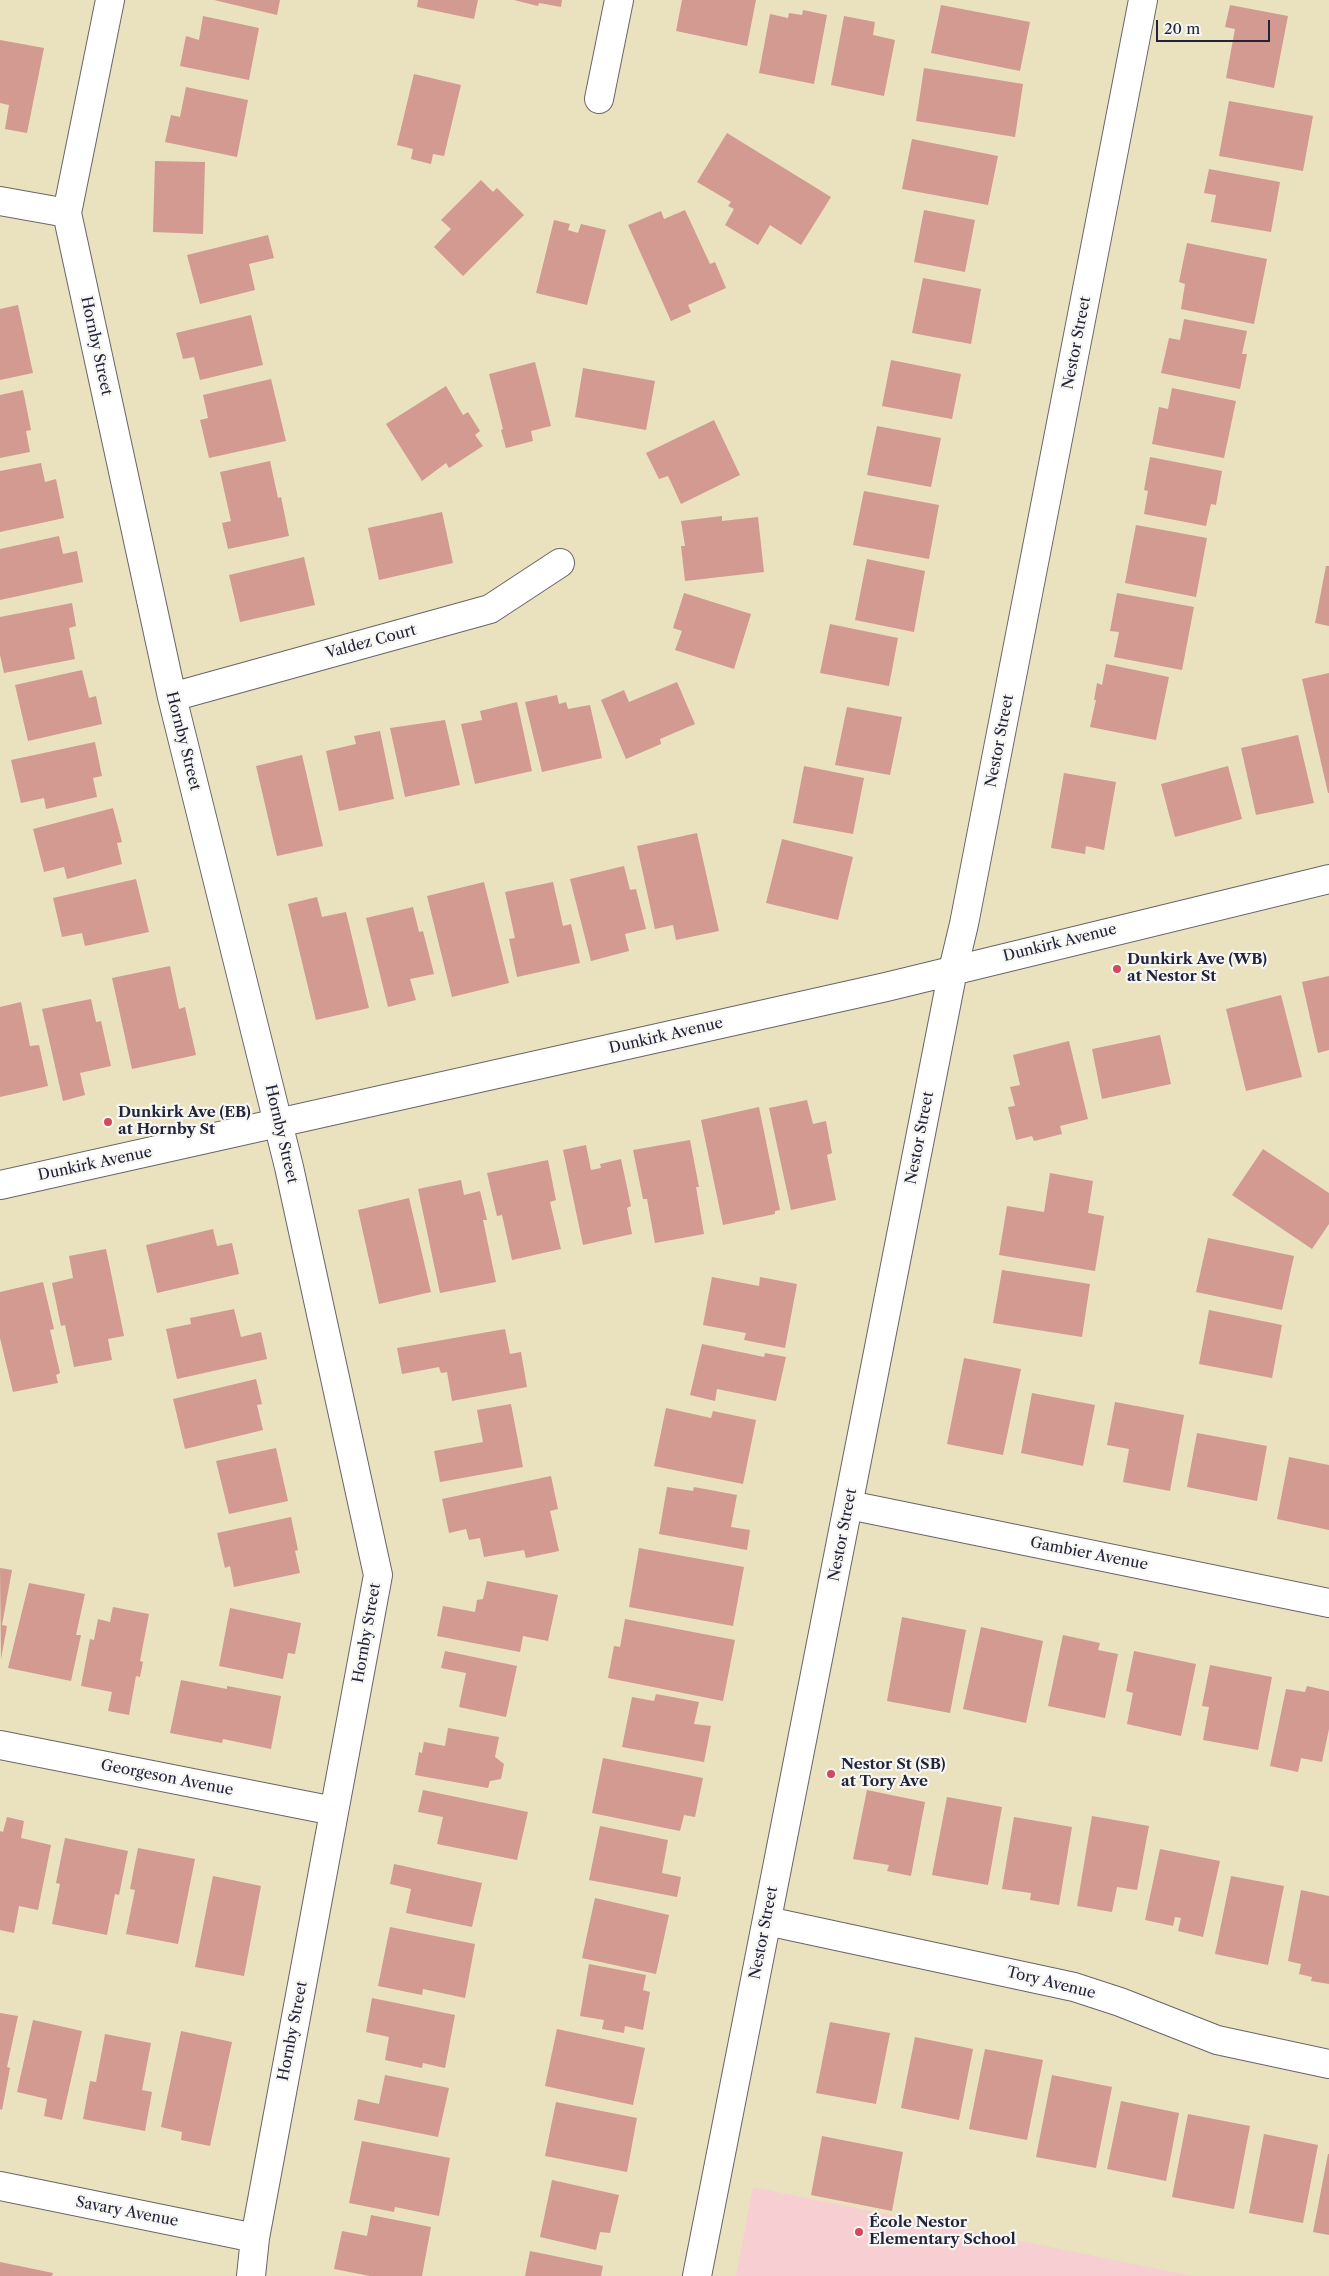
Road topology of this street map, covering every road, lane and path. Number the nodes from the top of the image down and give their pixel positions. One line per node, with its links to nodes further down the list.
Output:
1 (110, 0): 6 (street, Hornby Street)
2 (619, 0): 4 (street)
3 (1143, 0): 10 (street, Nestor Street)
4 (599, 99)
5 (0, 201): 6 (street)
6 (67, 213): 8 (street, Hornby Street)
7 (560, 563): 8 (street, Valdez Court)
8 (172, 697): 11 (street, Hornby Street)
9 (1329, 879): 10 (street, Dunkirk Avenue)
10 (953, 970): 11 (street, Dunkirk Avenue); 13 (street, Nestor Street)
11 (279, 1124): 12 (street, Dunkirk Avenue); 16 (street, Hornby Street)
12 (0, 1185)
13 (849, 1505): 14 (street, Gambier Avenue); 17 (street, Nestor Street)
14 (1329, 1603)
15 (0, 1745): 16 (street, Georgeson Avenue)
16 (334, 1812): 20 (street, Hornby Street)
17 (767, 1921): 18 (street, Tory Avenue); 22 (street, Nestor Street)
18 (1329, 2064)
19 (0, 2186): 20 (street, Savary Avenue)
20 (254, 2238): 21 (street, Hornby Street)
21 (251, 2276)
22 (697, 2276)

